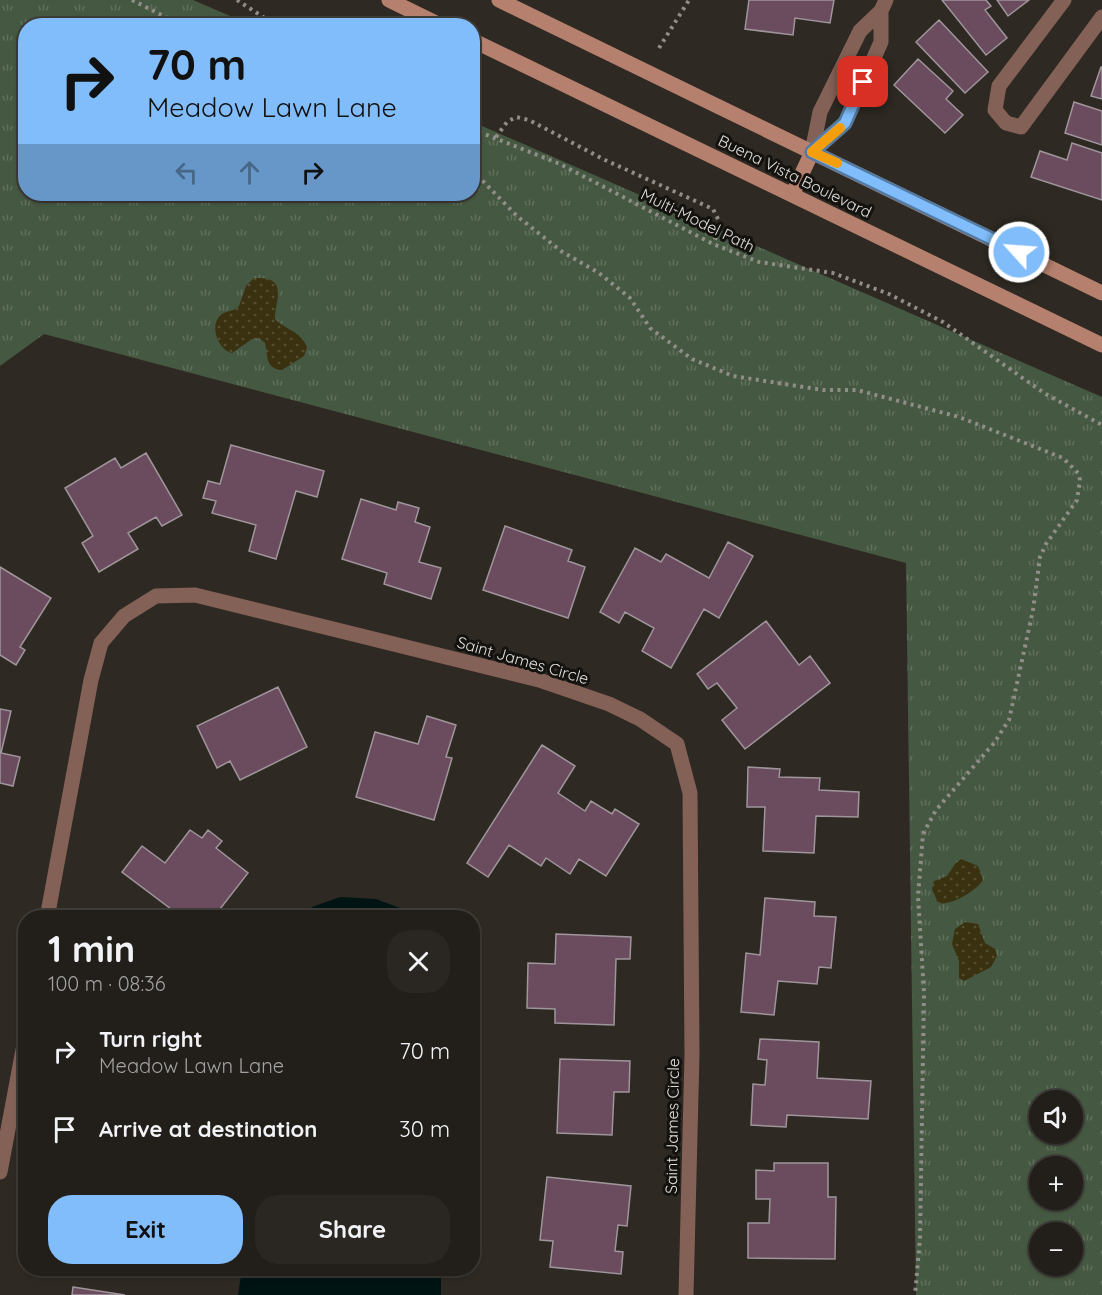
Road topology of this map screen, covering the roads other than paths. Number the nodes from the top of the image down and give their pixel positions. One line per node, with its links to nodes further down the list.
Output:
1 (389, 0): 6 (main road)
2 (499, 0): 8 (main road, Buena Vista Boulevard)
3 (1064, 0): 5 (street)
4 (884, 6): 8 (street); 8 (street)
5 (1102, 17)
6 (426, 18)
7 (480, 44): 9 (main road, Buena Vista Boulevard)
8 (812, 152): 9 (main road); 10 (main road, Buena Vista Boulevard)
9 (792, 195): 11 (main road, Buena Vista Boulevard)
10 (1102, 293)
11 (1102, 345)
12 (48, 910): 15 (street, Saint James Circle)
13 (18, 1076): 14 (street)
14 (0, 1172)
15 (686, 1295)

